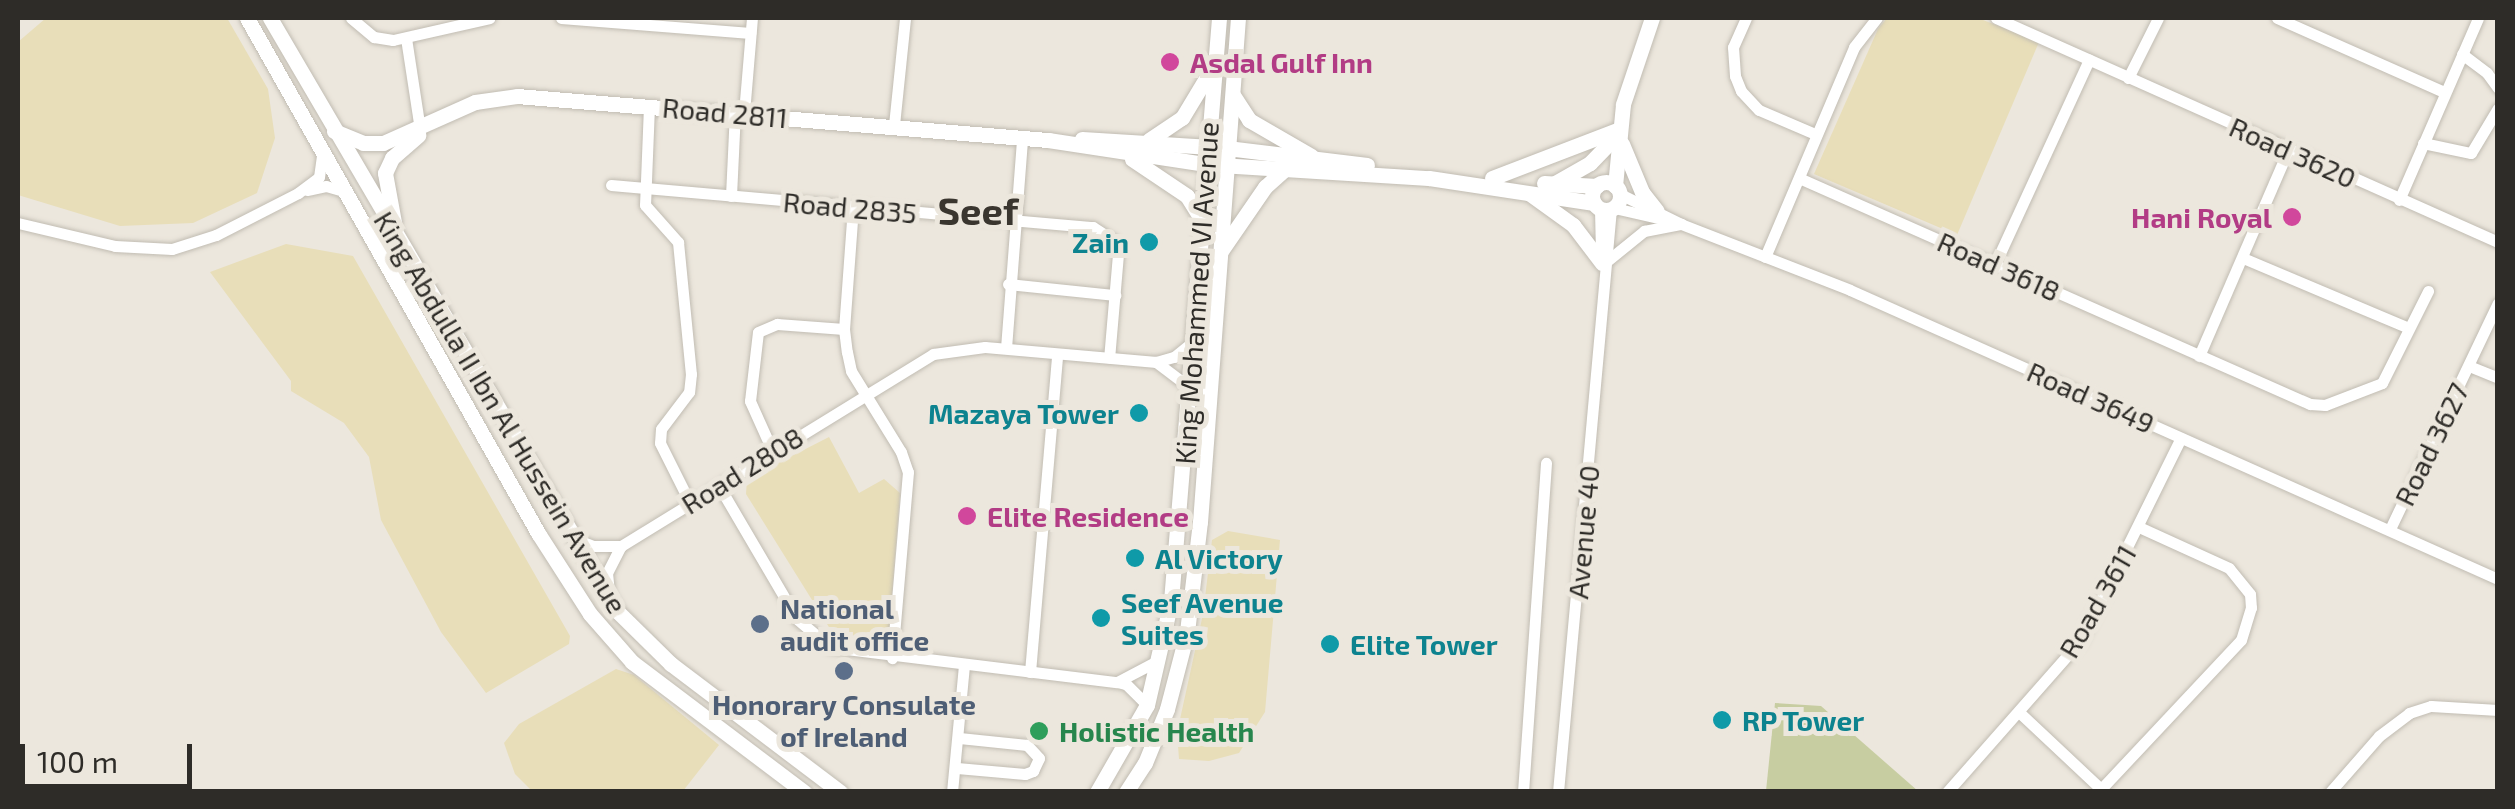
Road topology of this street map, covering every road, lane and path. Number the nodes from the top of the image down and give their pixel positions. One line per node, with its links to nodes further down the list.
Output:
1 (246, 18): 45 (main road, King Abdulla II Ibn Al Hussein Avenue)
2 (270, 18): 34 (main road, King Abdulla II Ibn Al Hussein Avenue)
3 (350, 18): 21 (street)
4 (490, 18): 18 (street)
5 (561, 18): 16 (street)
6 (752, 18): 20 (street)
7 (906, 18): 33 (street)
8 (1219, 18): 24 (main road, King Mohammed VI Avenue)
9 (1238, 18): 27 (main road, King Mohammed VI Avenue)
10 (1652, 18): 35 (main road)
11 (1746, 18): 36 (street)
12 (1876, 18): 36 (street)
13 (2158, 18): 25 (street)
14 (2277, 18): 19 (street)
15 (2478, 18): 22 (street)
16 (582, 19): 20 (street)
17 (2003, 19): 23 (street, Road 3620)
18 (461, 20): 21 (street)
19 (2302, 23): 28 (street)
20 (750, 34): 31 (street)
21 (406, 38): 32 (street)
22 (2462, 54): 26 (street); 28 (street)
23 (2089, 60): 25 (street, Road 3620); 71 (street)
24 (1216, 61): 39 (main road); 41 (main road, King Mohammed VI Avenue)
25 (2128, 78): 43 (street, Road 3620)
26 (2498, 88)
27 (1232, 91): 42 (main road, King Mohammed VI Avenue); 46 (main road)
28 (2444, 92): 40 (street)
29 (649, 106): 31 (main road, Road 2811); 32 (main road, Road 2811); 54 (street)
30 (2498, 108): 40 (street)
31 (739, 112): 33 (main road, Road 2811); 58 (street)
32 (426, 126): 34 (main road, Road 2811); 73 (main road, Road 2811)
33 (894, 126): 37 (main road, Road 2811)
34 (334, 131): 73 (main road, King Abdulla II Ibn Al Hussein Avenue)
35 (1618, 132): 50 (main road); 52 (main road); 59 (main road); 62 (main road)
36 (1816, 134): 51 (street)
37 (1022, 138): 38 (main road, Road 2811); 65 (street)
38 (1048, 140): 39 (main road, Road 2811); 44 (main road, Road 2811)
39 (1145, 141): 41 (main road, Road 2811)
40 (2423, 143): 60 (street)
41 (1205, 146): 42 (main road, Road 2811); 47 (main road, King Mohammed VI Avenue)
42 (1227, 148): 46 (main road, Road 2811); 48 (main road, King Mohammed VI Avenue)
43 (2288, 150): 60 (street, Road 3620); 70 (street)
44 (1109, 152): 47 (main road, Road 2811); 63 (main road)
45 (322, 156): 56 (main road, King Abdulla II Ibn Al Hussein Avenue); 57 (street)
46 (1324, 162): 50 (main road, Road 2811)
47 (1204, 164): 48 (main road, Road 2811); 63 (main road, King Mohammed VI Avenue)
48 (1227, 166): 49 (main road, Road 2811); 68 (main road, King Mohammed VI Avenue)
49 (1283, 171): 55 (main road, Road 2811); 68 (main road)
50 (1492, 178): 52 (main road, Road 2811)
51 (1799, 178): 69 (street); 71 (street, Road 3618)
52 (1552, 184): 59 (main road, Road 2811)
53 (611, 185): 54 (street, Road 2835)
54 (644, 189): 58 (street, Road 2835); 94 (street)
55 (1522, 189): 59 (main road, Road 2811); 72 (main road)
56 (343, 191): 57 (street); 112 (main road, King Abdulla II Ibn Al Hussein Avenue)
57 (298, 193): 64 (street)
58 (731, 196): 61 (street, Road 2835)
59 (1607, 197): 62 (street, Road 3649); 66 (street, Road 3649); 72 (street, Avenue 40)
60 (2399, 200): 67 (street, Road 3620)
61 (853, 206): 65 (street, Road 2835); 79 (street)
62 (1657, 211): 66 (street, Road 3649)
63 (1199, 215): 80 (main road, King Mohammed VI Avenue)
64 (18, 223)
65 (1013, 223): 74 (street); 76 (street, Road 2835)
66 (1681, 224): 69 (street, Road 3649); 72 (street)
67 (2498, 242)
68 (1219, 254): 116 (main road, King Mohammed VI Avenue)
69 (1765, 257): 90 (street, Road 3649)
70 (2243, 258): 78 (street); 83 (street)
71 (1995, 264): 83 (street, Road 3618)
72 (1604, 265): 118 (street, Avenue 40)
73 (413, 266): 97 (main road, King Abdulla II Ibn Al Hussein Avenue)
74 (1008, 284): 76 (street); 81 (street)
75 (2428, 291): 78 (street, Road 3618)
76 (1115, 295): 84 (street, Road 2835)
77 (2498, 303): 86 (street, Road 3627)
78 (2409, 328): 83 (street, Road 3618)
79 (844, 329): 89 (street); 91 (street)
80 (1190, 345): 85 (street); 88 (main road, King Mohammed VI Avenue)
81 (1006, 348): 82 (street, Road 2808); 89 (street, Road 2808)
82 (1057, 354): 84 (street, Road 2808); 104 (street)
83 (2199, 356)
84 (1109, 358): 85 (street, Road 2808)
85 (1156, 362): 88 (street)
86 (2468, 366): 87 (street); 96 (street, Road 3627)
87 (2498, 378)
88 (1188, 385): 102 (main road, King Mohammed VI Avenue)
89 (865, 396): 91 (street, Road 2808); 101 (street)
90 (2181, 438): 95 (street, Road 3611); 96 (street, Road 3649)
91 (772, 450): 93 (street, Road 2808)
92 (1546, 463): 117 (street, Avenue 40)
93 (719, 486): 94 (street, Road 2808); 101 (street)
94 (690, 503): 98 (street, Road 2808)
95 (2139, 527): 108 (street, Road 3611); 111 (street)
96 (2390, 530): 99 (street, Road 3649)
97 (570, 536): 98 (street); 100 (main road, King Abdulla II Ibn Al Hussein Avenue)
98 (620, 546): 100 (street)
99 (2498, 579)
100 (618, 612): 113 (main road, King Abdulla II Ibn Al Hussein Avenue)
101 (892, 658): 103 (street)
102 (1161, 659): 105 (street); 106 (main road, King Mohammed VI Avenue)
103 (964, 665): 104 (street); 109 (street)
104 (1030, 672): 105 (street)
105 (1117, 682): 106 (street)
106 (1147, 705): 115 (main road, King Mohammed VI Avenue)
107 (2498, 710): 120 (street)
108 (2020, 714): 111 (street); 119 (street, Road 3611)
109 (959, 738): 110 (street); 110 (street)
110 (957, 768): 114 (street)
111 (2102, 790)
112 (804, 792)
113 (840, 792)
114 (952, 792)
115 (1097, 792)
116 (1126, 792)
117 (1523, 792)
118 (1558, 792)
119 (1947, 792)
120 (2330, 792)

